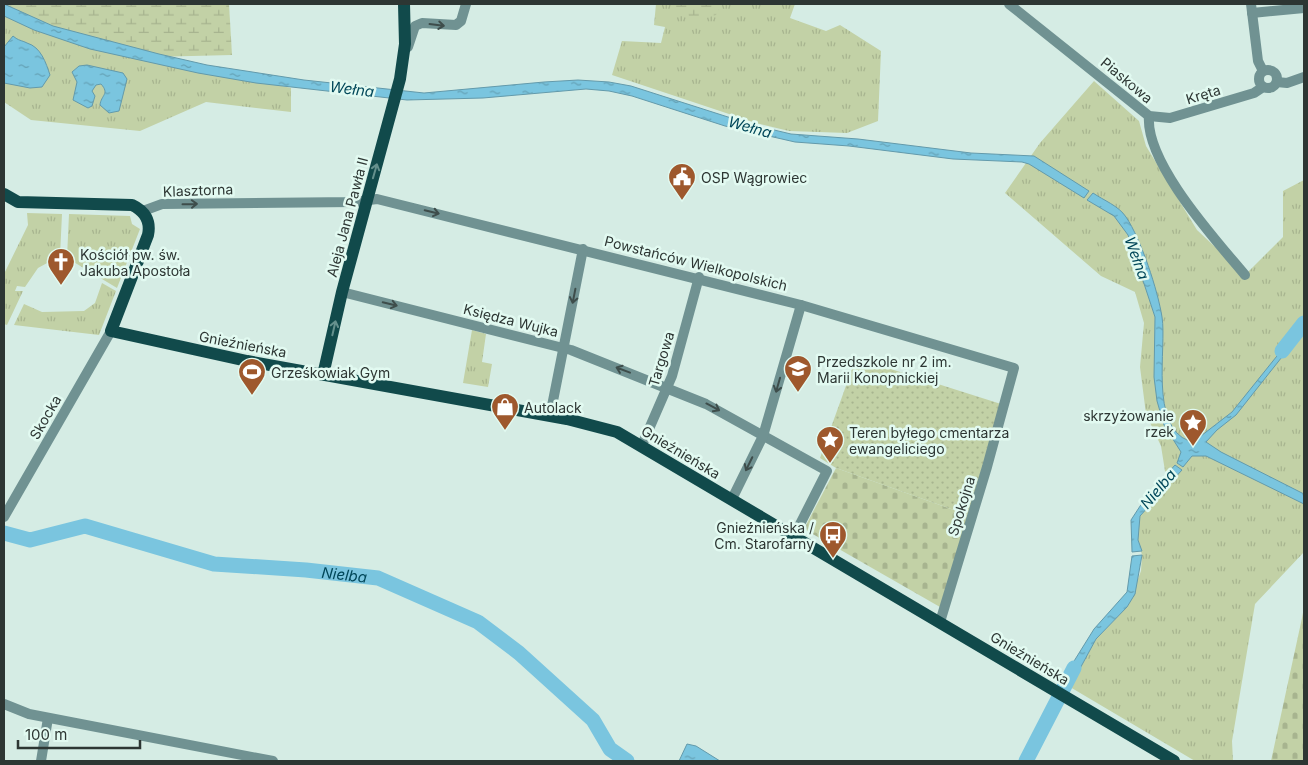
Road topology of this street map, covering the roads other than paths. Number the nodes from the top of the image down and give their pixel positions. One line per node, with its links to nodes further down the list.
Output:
1 (404, 4): 7 (main road, Aleja Jana Pawła II)
2 (466, 4): 7 (street, one-way to 2)
3 (1009, 4): 11 (street, Piaskowa)
4 (1251, 8): 5 (street); 6 (street)
5 (1304, 8)
6 (1263, 71): 9 (street); 10 (street)
7 (402, 73): 13 (main road, Aleja Jana Pawła II, one-way to 7)
8 (1304, 77): 9 (street)
9 (1277, 82): 10 (street)
10 (1263, 87): 11 (street, Kręta)
11 (1149, 116): 16 (street, Piaskowa)
12 (4, 196): 14 (main road)
13 (368, 200): 14 (street, Klasztorna, one-way to 13); 15 (street, Powstańców Wielkopolskich, one-way to 15); 18 (main road, Aleja Jana Pawła II)
14 (143, 211): 20 (main road)
15 (583, 249): 17 (street, Powstańców Wielkopolskich); 21 (street, one-way to 21)
16 (1246, 275)
17 (698, 278): 19 (street, Powstańców Wielkopolskich); 24 (street, Targowa)
18 (342, 292): 21 (street, Księdza Wujka, one-way to 21); 23 (main road, Aleja Jana Pawła II, one-way to 18)
19 (801, 305): 22 (street, Powstańców Wielkopolskich); 26 (street, one-way to 26)
20 (111, 332): 23 (main road, Gnieźnieńska); 29 (street, Skocka)
21 (563, 348): 24 (street, Księdza Wujka, one-way to 21); 25 (street)
22 (1014, 368): 31 (street, Spokojna)
23 (323, 375): 25 (main road, Gnieźnieńska)
24 (668, 387): 26 (street, Księdza Wujka, one-way to 26); 27 (street, Targowa)
25 (550, 416): 27 (main road, Gnieźnieńska)
26 (763, 436): 28 (street, one-way to 28); 30 (street, Księdza Wujka)
27 (642, 445): 28 (main road, Gnieźnieńska)
28 (733, 495): 30 (main road, Gnieźnieńska)
29 (4, 517)
30 (794, 536): 31 (main road, Gnieźnieńska)
31 (940, 622): 37 (main road, Gnieźnieńska)
32 (4, 704): 33 (street)
33 (48, 718): 34 (street); 35 (street)
34 (246, 759): 36 (street)
35 (41, 761)
36 (272, 761)
37 (1174, 761)

